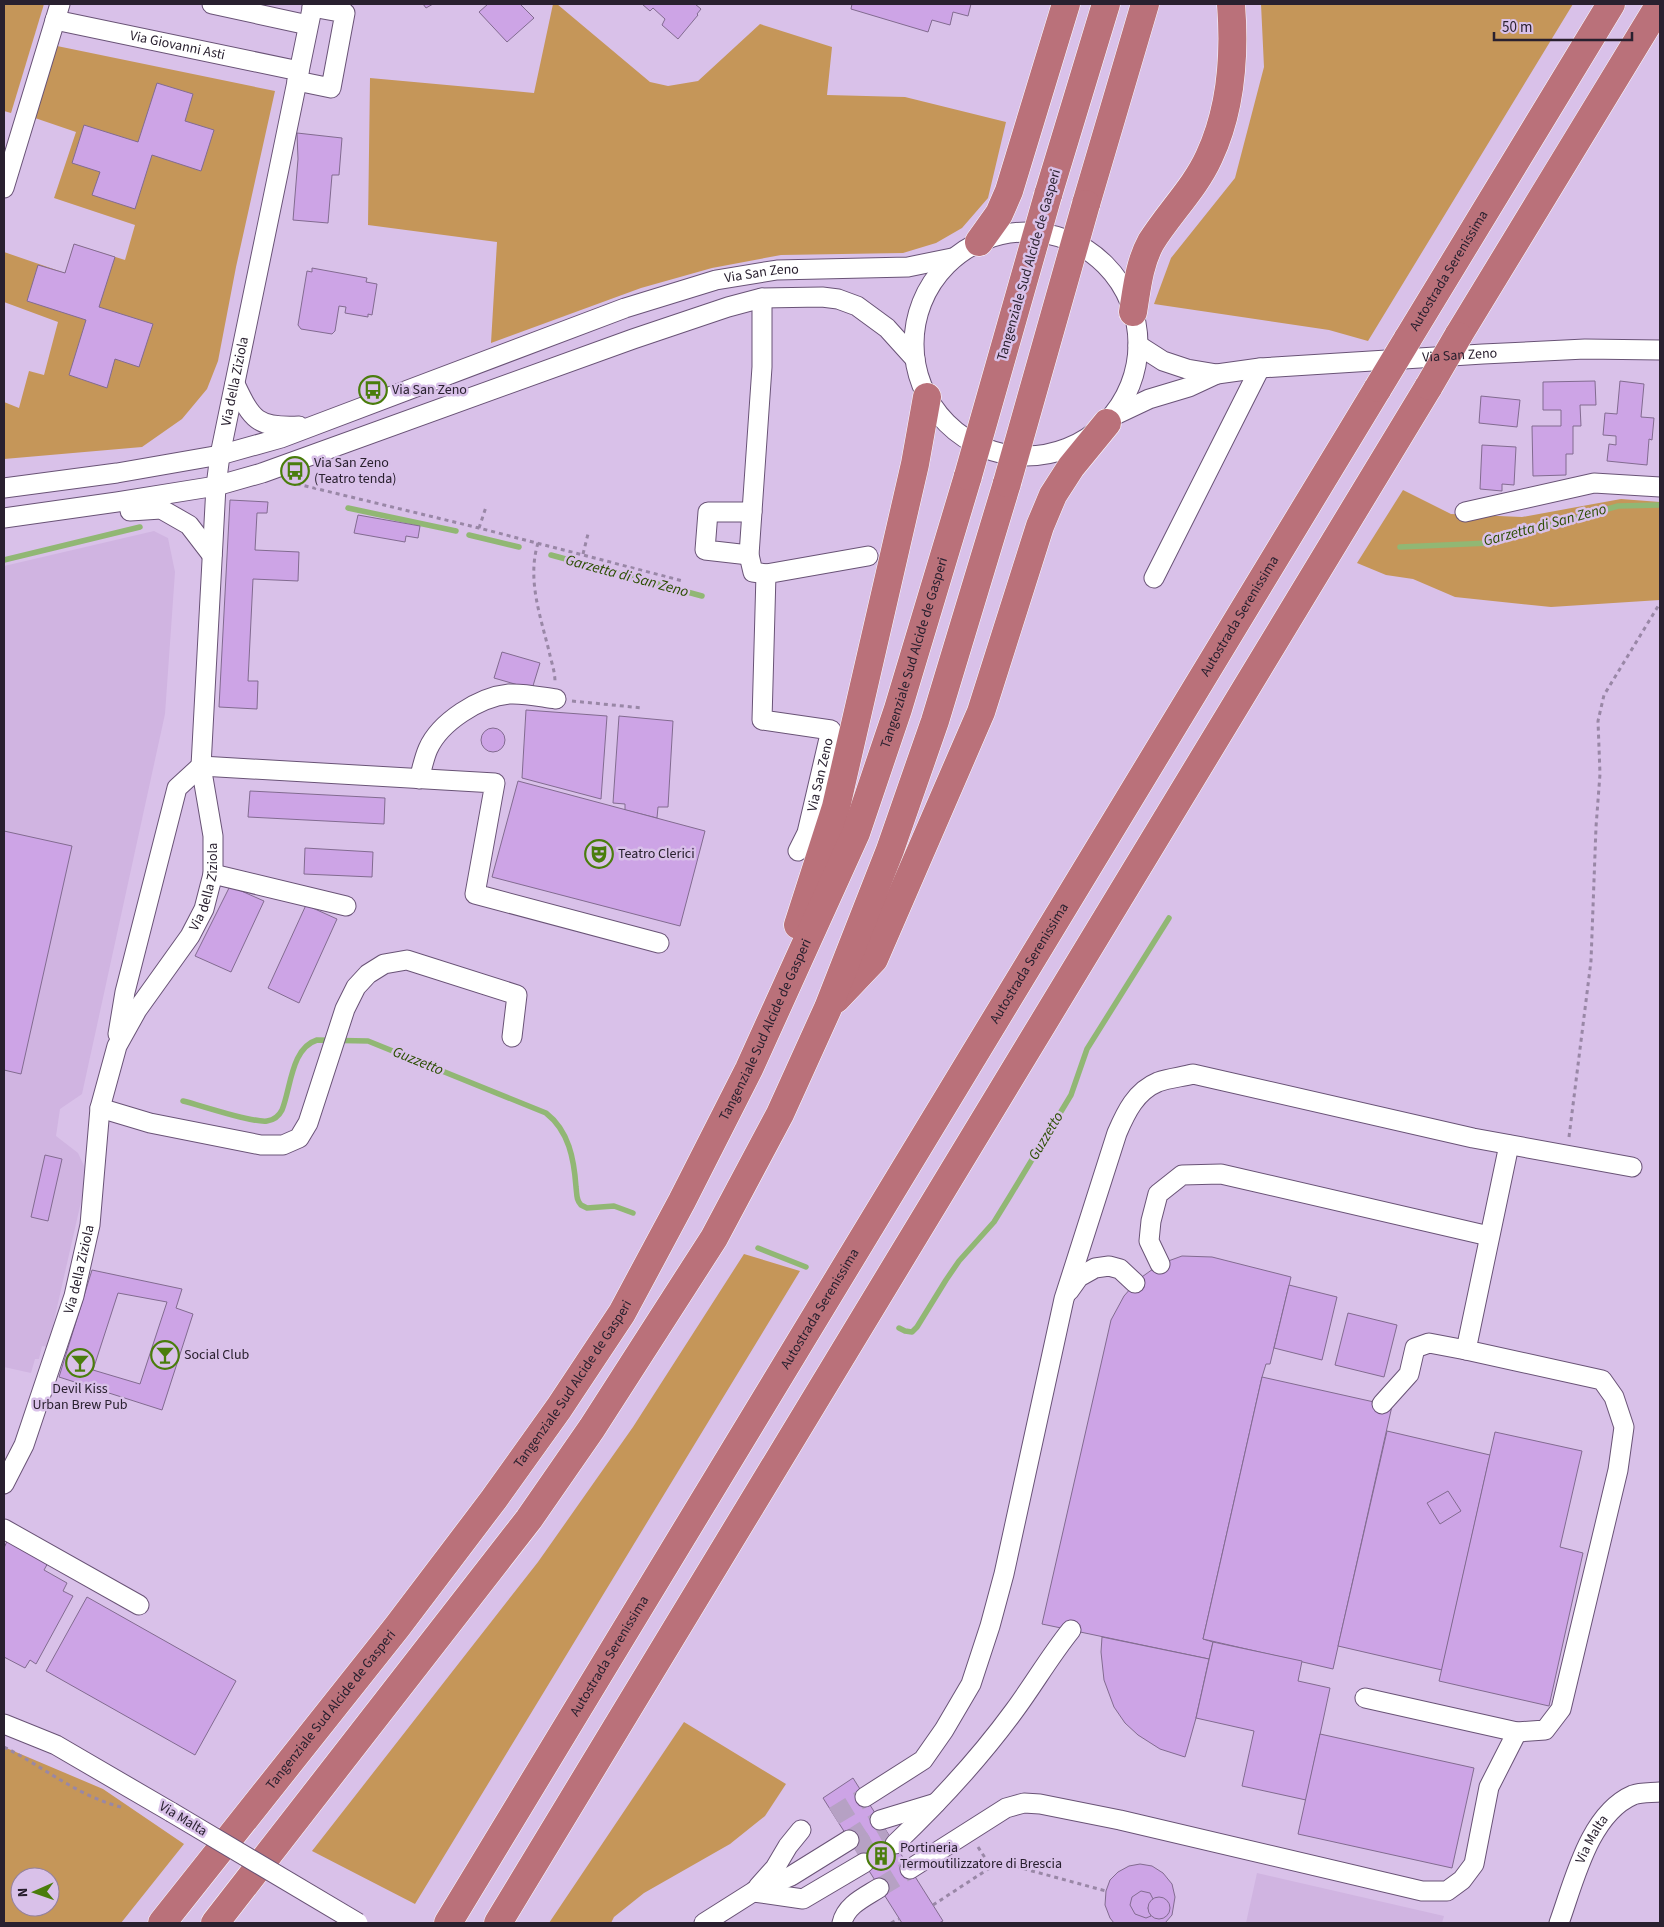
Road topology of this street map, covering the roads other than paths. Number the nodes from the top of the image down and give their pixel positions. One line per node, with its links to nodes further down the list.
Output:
1 (212, 4): 9 (street)
2 (1066, 4): 12 (highway)
3 (1106, 4): 46 (highway, Tangenziale Sud Alcide de Gasperi, bridge)
4 (1146, 4): 45 (highway, bridge)
5 (1231, 4): 15 (highway)
6 (1611, 4): 76 (highway, Autostrada Serenissima, bridge)
7 (1660, 4): 77 (highway, bridge)
8 (58, 12): 10 (street, Via Giovanni Asti); 11 (street, Via Giovanni Asti)
9 (311, 12): 10 (street, Via della Ziziola); 10 (street, Via Giovanni Asti)
10 (298, 76): 21 (street, Via della Ziziola)
11 (4, 188)
12 (979, 242): 13 (street, Via San Zeno); 15 (street, Via San Zeno)
13 (952, 258): 18 (street, Via San Zeno); 24 (street, Via San Zeno)
14 (762, 298): 18 (street, Via San Zeno); 26 (street, Via San Zeno); 30 (street, Via San Zeno)
15 (1134, 312): 16 (street, Via San Zeno)
16 (1138, 345): 20 (street, Via San Zeno); 23 (street, Via San Zeno)
17 (1660, 350): 19 (street, Via San Zeno)
18 (915, 359): 22 (street, Via San Zeno)
19 (1260, 368): 20 (street, Via San Zeno); 37 (street)
20 (1217, 374): 23 (street, Via San Zeno)
21 (235, 384): 24 (street); 25 (street, Via della Ziziola)
22 (927, 397): 23 (street, Via San Zeno); 46 (highway)
23 (1110, 419): 45 (highway)
24 (312, 426): 25 (street, Via San Zeno)
25 (220, 455): 26 (street, Via della Ziziola); 28 (street, Via San Zeno)
26 (216, 486): 29 (street, Via San Zeno); 33 (street, Via della Ziziola)
27 (1660, 487): 31 (street)
28 (4, 488)
29 (52, 511): 32 (street, Via San Zeno); 33 (street)
30 (752, 512): 34 (street, Via San Zeno); 34 (street)
31 (1465, 512)
32 (4, 518)
33 (212, 555): 39 (street, Via della Ziziola)
34 (749, 555): 36 (street)
35 (868, 556): 36 (street)
36 (766, 574): 41 (street, Via San Zeno)
37 (1154, 578)
38 (556, 699): 40 (street)
39 (201, 766): 40 (street); 42 (street, Via della Ziziola); 48 (street, Via della Ziziola)
40 (419, 779): 44 (street)
41 (798, 851)
42 (213, 874): 43 (street); 48 (street, Via della Ziziola)
43 (346, 906)
44 (658, 943)
45 (828, 1008): 74 (highway)
46 (776, 1009): 73 (highway, Tangenziale Sud Alcide de Gasperi)
47 (512, 1037): 49 (street)
48 (117, 1046): 49 (street, Via della Ziziola)
49 (100, 1108): 58 (street, Via della Ziziola)
50 (1509, 1145): 51 (street); 52 (street); 55 (street)
51 (1632, 1167)
52 (1489, 1236): 53 (street); 56 (street)
53 (1160, 1264)
54 (1135, 1283): 55 (street)
55 (1064, 1298): 66 (street)
56 (1466, 1350): 57 (street); 64 (street)
57 (1382, 1404)
58 (4, 1484)
59 (4, 1529): 60 (street)
60 (139, 1605)
61 (1071, 1630): 67 (street)
62 (1365, 1698): 64 (street)
63 (4, 1724): 75 (street, Via Malta, bridge)
64 (1517, 1732): 70 (street)
65 (1660, 1792): 80 (street, Via Malta)
66 (865, 1797)
67 (940, 1802): 67 (street)
68 (801, 1830): 72 (street)
69 (856, 1851): 72 (street)
70 (910, 1869)
71 (880, 1888): 79 (street)
72 (753, 1892): 78 (street)
73 (162, 1923)
74 (215, 1923)
75 (358, 1923)
76 (448, 1923)
77 (498, 1923)
78 (704, 1923)
79 (842, 1923)
80 (1559, 1923)

